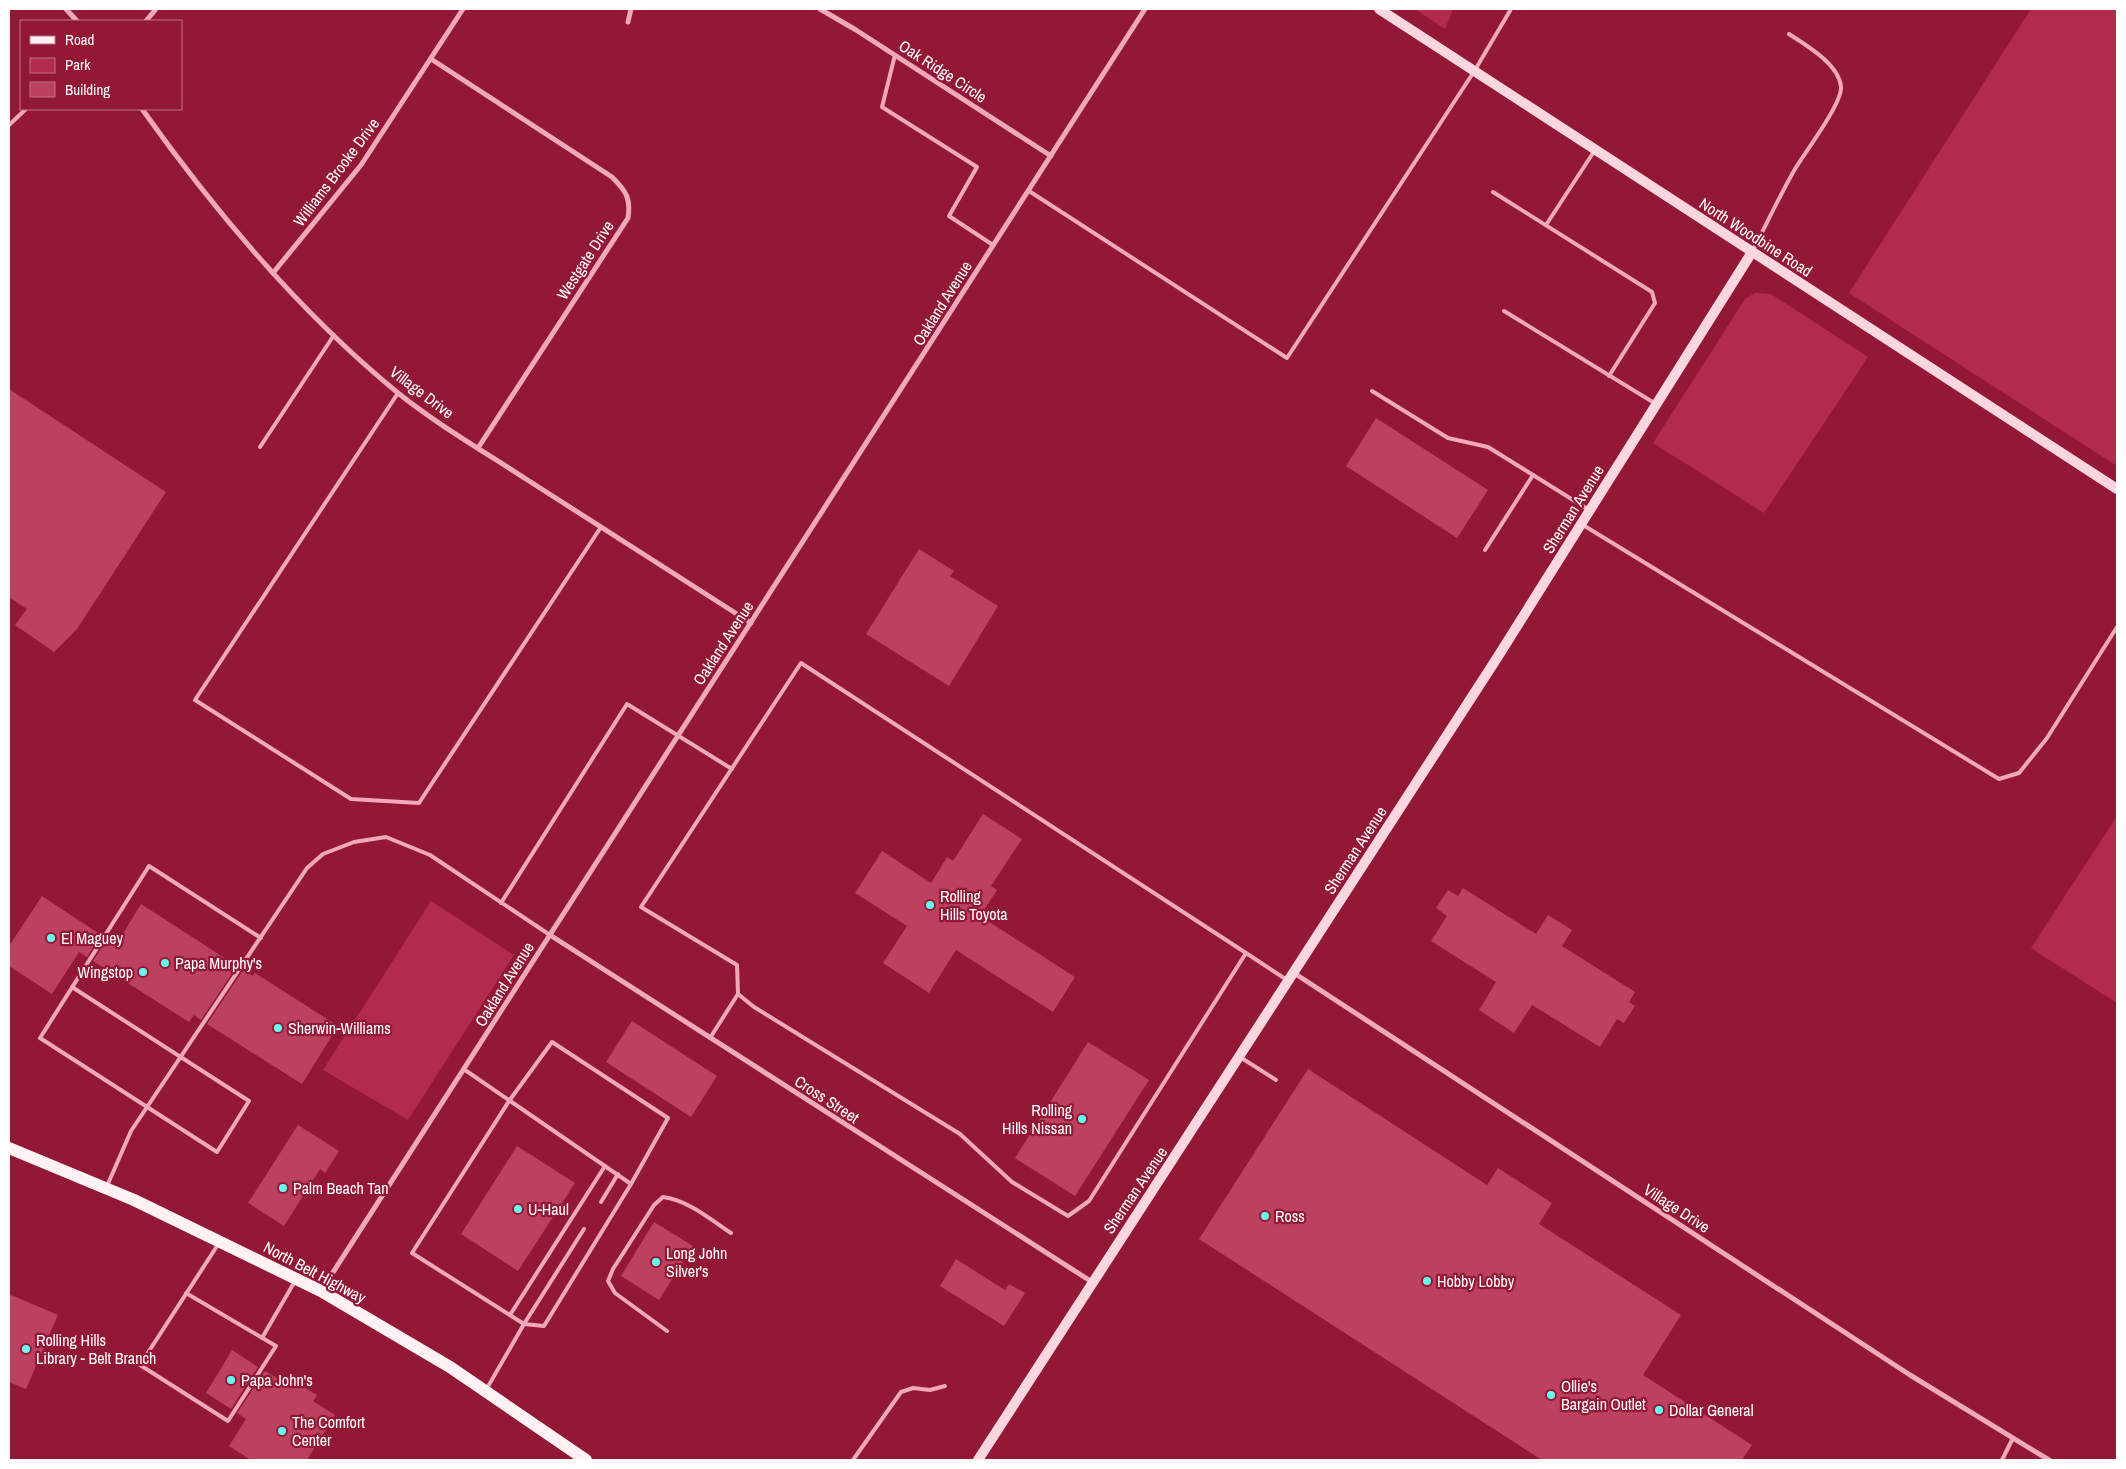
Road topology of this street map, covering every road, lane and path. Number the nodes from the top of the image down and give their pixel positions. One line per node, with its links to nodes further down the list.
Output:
1 (66, 9): 9 (street)
2 (156, 9): 10 (street)
3 (463, 9): 14 (street, Williams Brooke Drive)
4 (631, 9): 11 (street)
5 (820, 9): 13 (street, Oak Ridge Circle)
6 (1145, 9): 20 (street, Oakland Avenue)
7 (1380, 9): 15 (street, North Woodbine Road)
8 (1511, 9): 15 (lane)
9 (74, 20)
10 (147, 20)
11 (628, 22)
12 (1789, 34): 25 (lane)
13 (895, 55): 20 (street, Oak Ridge Circle); 24 (lane)
14 (431, 59): 26 (street, Williams Brooke Drive); 34 (street, Westgate Drive)
15 (1475, 70): 19 (street, North Woodbine Road); 21 (lane)
16 (25, 110): 18 (lane)
17 (143, 110): 26 (street, Village Drive)
18 (9, 125)
19 (1596, 149): 23 (lane); 25 (street, North Woodbine Road)
20 (1051, 156): 21 (street, Oakland Avenue)
21 (1029, 191): 24 (street, Oakland Avenue)
22 (1493, 192): 23 (lane)
23 (1546, 225): 29 (lane)
24 (993, 245): 41 (street, Oakland Avenue)
25 (1752, 252): 32 (street, Sherman Avenue); 36 (street, North Woodbine Road)
26 (273, 272): 28 (street, Village Drive)
27 (1504, 311): 29 (lane)
28 (334, 335): 31 (street, Village Drive); 33 (lane)
29 (1609, 376): 32 (lane)
30 (1372, 391): 35 (lane)
31 (398, 393): 34 (street, Village Drive); 39 (lane)
32 (1656, 404): 37 (street, Sherman Avenue)
33 (260, 447)
34 (478, 448): 39 (street, Village Drive)
35 (1533, 475): 37 (lane); 40 (lane)
36 (2117, 489)
37 (1589, 510): 38 (street, Sherman Avenue)
38 (1581, 523): 42 (lane); 49 (street, Sherman Avenue)
39 (601, 527): 41 (street, Village Drive)
40 (1485, 550)
41 (750, 623): 43 (street, Oakland Avenue)
42 (2117, 627)
43 (678, 736): 44 (lane); 45 (lane); 46 (street, Oakland Avenue)
44 (732, 769): 48 (lane); 51 (lane)
45 (501, 903): 46 (lane); 47 (lane)
46 (550, 935): 52 (street, Cross Street); 55 (street, Oakland Avenue)
47 (261, 938): 50 (lane); 54 (lane)
48 (1246, 953): 49 (lane); 51 (lane)
49 (1292, 977): 53 (street, Sherman Avenue); 78 (street, Village Drive)
50 (72, 986): 54 (lane); 58 (lane)
51 (738, 994): 52 (lane)
52 (710, 1038): 69 (street, Cross Street)
53 (1240, 1057): 56 (lane); 69 (street, Sherman Avenue)
54 (181, 1058): 58 (lane); 58 (lane)
55 (464, 1070): 57 (lane); 70 (street, Oakland Avenue)
56 (1276, 1080)
57 (509, 1101): 60 (lane); 62 (lane); 72 (lane)
58 (147, 1108): 63 (lane)
59 (9, 1148): 63 (main road, North Belt Highway)
60 (605, 1166): 61 (lane); 72 (lane)
61 (618, 1174): 62 (lane); 64 (lane)
62 (631, 1184): 73 (lane)
63 (106, 1188): 67 (main road, North Belt Highway)
64 (601, 1202)
65 (584, 1229): 73 (lane)
66 (731, 1233): 74 (lane)
67 (220, 1242): 68 (main road, North Belt Highway); 71 (lane)
68 (296, 1279): 70 (main road, North Belt Highway); 75 (lane)
69 (1092, 1282): 81 (street, Sherman Avenue)
70 (321, 1291): 77 (main road, North Belt Highway)
71 (186, 1293): 75 (lane); 75 (lane)
72 (510, 1315): 73 (lane)
73 (524, 1324): 77 (lane)
74 (668, 1331)
75 (262, 1338)
76 (945, 1386): 80 (lane)
77 (485, 1392): 79 (main road, North Belt Highway)
78 (2013, 1438): 82 (lane); 83 (street, Village Drive)
79 (586, 1460)
80 (853, 1460)
81 (978, 1460)
82 (2002, 1460)
83 (2049, 1460)

